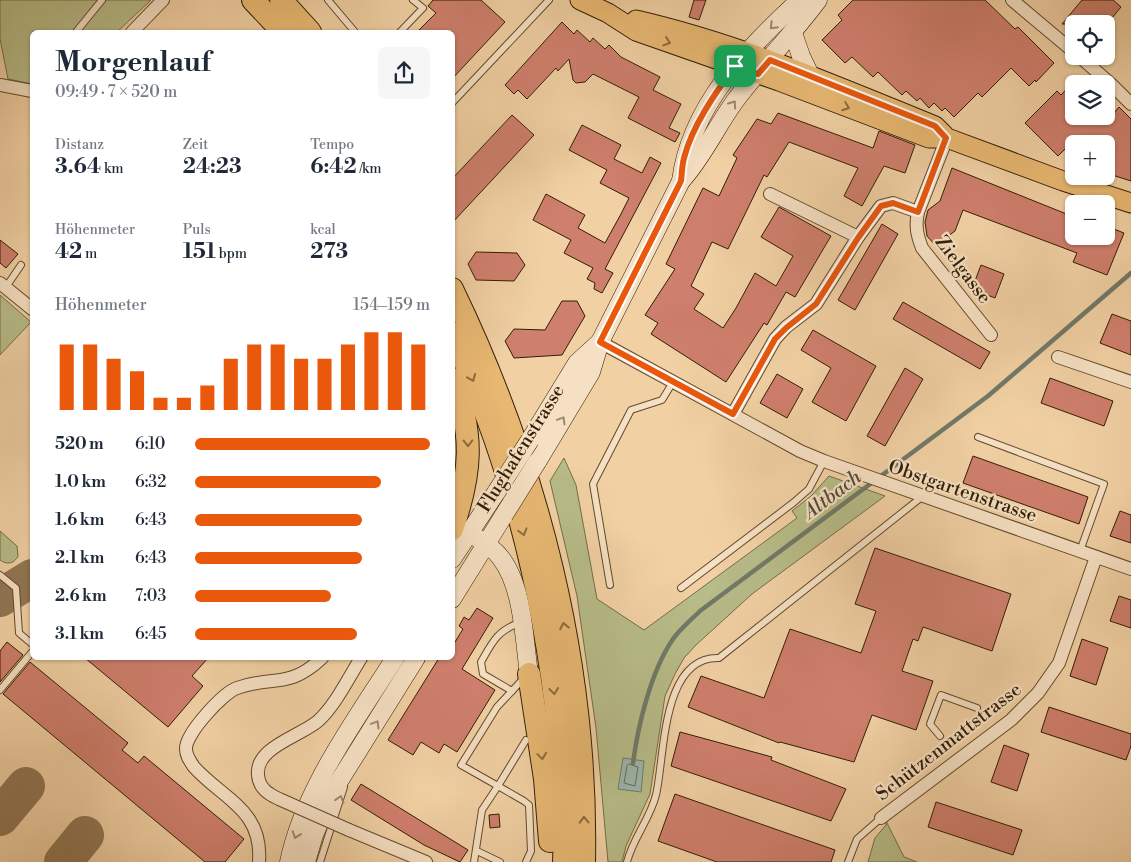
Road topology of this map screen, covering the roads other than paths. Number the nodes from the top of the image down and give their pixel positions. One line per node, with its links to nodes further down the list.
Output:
1 (102, 0): 13 (lane)
2 (163, 0): 14 (street)
3 (253, 0): 15 (highway)
4 (281, 0): 16 (highway)
5 (328, 0): 17 (lane)
6 (413, 0): 18 (lane)
7 (550, 0): 28 (lane)
8 (580, 0): 12 (main road)
9 (800, 0): 21 (main road, Flughafenstrasse, one-way to 21)
10 (818, 0): 19 (main road, Flughafenstrasse)
11 (1012, 0): 20 (street)
12 (608, 14): 21 (main road); 23 (main road, one-way to 23)
13 (78, 30)
14 (134, 30)
15 (282, 30)
16 (308, 30)
17 (353, 30)
18 (402, 30)
19 (793, 33): 24 (main road, Flughafenstrasse); 25 (main road)
20 (1065, 44)
21 (747, 52): 23 (main road, Flughafenstrasse); 24 (main road)
22 (1090, 65): 29 (street)
23 (735, 66): 24 (main road); 31 (main road, Flughafenstrasse)
24 (764, 67): 25 (main road); 30 (main road, one-way to 30); 31 (main road, Flughafenstrasse, one-way to 24)
25 (810, 75): 30 (main road)
26 (0, 85): 27 (street)
27 (30, 89)
28 (455, 100)
29 (1131, 104)
30 (946, 138): 33 (main road); 34 (street, Zielgasse)
31 (681, 181): 42 (main road, Flughafenstrasse)
32 (770, 194): 35 (street)
33 (1131, 203)
34 (918, 212): 35 (street); 40 (street, Zielgasse)
35 (858, 238): 47 (street)
36 (21, 265): 37 (lane)
37 (3, 285): 39 (street)
38 (455, 295): 88 (highway, one-way to 38)
39 (30, 307)
40 (991, 335)
41 (455, 340): 87 (highway, one-way to 87)
42 (600, 342): 44 (street, Obstgartenstrasse); 51 (main road, Flughafenstrasse, bridge); 52 (main road, Flughafenstrasse, one-way to 42, bridge)
43 (1058, 357): 45 (street)
44 (674, 382): 47 (street, Obstgartenstrasse); 58 (lane)
45 (1131, 382)
46 (455, 388): 51 (highway, one-way to 51)
47 (733, 414): 49 (street, Obstgartenstrasse)
48 (978, 437): 54 (lane)
49 (824, 461): 50 (street, Obstgartenstrasse); 59 (lane)
50 (923, 496): 54 (street, Obstgartenstrasse); 89 (lane)
51 (461, 531): 52 (main road); 53 (main road, Flughafenstrasse)
52 (486, 544): 60 (main road, Flughafenstrasse); 61 (main road)
53 (455, 550)
54 (1080, 551): 55 (street, Obstgartenstrasse)
55 (1096, 557): 56 (street, Obstgartenstrasse); 76 (street, Schützenmattstrasse)
56 (1131, 569)
57 (0, 575): 62 (lane)
58 (610, 585)
59 (681, 588)
60 (455, 594)
61 (522, 622): 68 (main road); 70 (lane)
62 (30, 642)
63 (30, 654): 69 (lane)
64 (320, 660): 78 (street)
65 (360, 660): 82 (street, bridge)
66 (394, 660): 79 (main road, one-way to 79)
67 (415, 660): 74 (main road, one-way to 67)
68 (529, 674): 70 (lane); 86 (highway, one-way to 86)
69 (0, 690)
70 (512, 691): 75 (lane)
71 (977, 708): 72 (lane)
72 (940, 736)
73 (526, 740): 75 (lane)
74 (350, 766): 80 (main road); 81 (lane, one-way to 74)
75 (498, 786): 77 (lane); 85 (lane)
76 (881, 818): 90 (lane)
77 (477, 851): 83 (lane); 84 (lane)
78 (259, 862)
79 (289, 862)
80 (306, 862)
81 (320, 862)
82 (426, 862)
83 (474, 862)
84 (500, 862)
85 (526, 862)
86 (551, 862)
87 (564, 862)
88 (584, 862)
89 (627, 862)
90 (848, 862)

